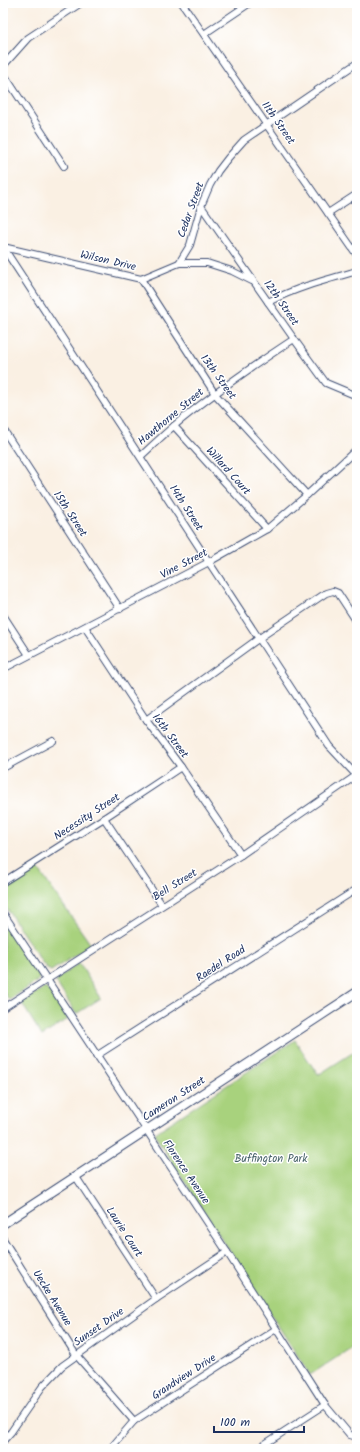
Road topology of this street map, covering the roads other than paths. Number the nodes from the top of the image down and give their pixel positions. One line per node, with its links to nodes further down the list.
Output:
1 (81, 3): 6 (street)
2 (182, 3): 4 (street, 11th Street)
3 (250, 3): 4 (street)
4 (204, 34): 8 (street, 11th Street)
5 (357, 63): 8 (street, Cedar Street)
6 (3, 66)
7 (3, 73): 9 (street)
8 (266, 124): 11 (street, Cedar Street); 12 (street, 11th Street)
9 (64, 166)
10 (357, 194): 12 (street)
11 (201, 206): 15 (street, Cedar Street); 18 (street, 12th Street)
12 (328, 213): 14 (street, 11th Street)
13 (3, 246): 17 (street, Wilson Drive); 26 (street, 14th Street)
14 (357, 255)
15 (179, 263): 17 (street, Wilson Drive); 18 (street, Wilson Drive)
16 (357, 271): 19 (street)
17 (141, 279): 21 (street, 13th Street)
18 (252, 281): 19 (street, 12th Street)
19 (268, 302): 20 (street, 12th Street)
20 (294, 339): 21 (street, Hawthorne Street); 22 (street, 12th Street)
21 (215, 394): 23 (street, Hawthorne Street); 27 (street, 13th Street)
22 (357, 396)
23 (174, 426): 26 (street, Hawthorne Street); 28 (street, Willard Court)
24 (3, 429): 30 (street, 15th Street)
25 (357, 449): 27 (street, Vine Street)
26 (141, 456): 29 (street, 14th Street)
27 (307, 495): 28 (street, Vine Street)
28 (267, 529): 29 (street, Vine Street)
29 (209, 562): 30 (street, Vine Street); 34 (street, 14th Street)
30 (120, 609): 33 (street, Vine Street)
31 (3, 615): 35 (street)
32 (357, 622): 34 (street)
33 (85, 627): 35 (street, Vine Street); 37 (street, 16th Street)
34 (258, 639): 37 (street); 41 (street, 14th Street)
35 (29, 656): 36 (street, Vine Street)
36 (3, 669)
37 (146, 720): 39 (street, 16th Street)
38 (53, 742): 40 (street)
39 (181, 767): 42 (street, Necessity Street); 43 (street, 16th Street)
40 (3, 768)
41 (357, 775): 43 (street, Bell Street)
42 (104, 818): 44 (street, Necessity Street); 46 (street)
43 (241, 855): 46 (street, Bell Street)
44 (3, 882)
45 (357, 889): 51 (street, Raedel Road)
46 (162, 905): 48 (street, Bell Street)
47 (3, 913): 48 (street, Florence Avenue)
48 (48, 980): 50 (street, Bell Street); 51 (street, Florence Avenue)
49 (357, 992): 52 (main road, Cameron Street)
50 (3, 1008)
51 (96, 1056): 52 (street, Florence Avenue)
52 (146, 1131): 53 (main road, Cameron Street); 56 (street, Florence Avenue)
53 (76, 1177): 54 (main road, Cameron Street); 57 (street, Laurie Court)
54 (3, 1224)
55 (3, 1239): 59 (street, Uecke Avenue)
56 (227, 1252): 57 (street, Sunset Drive); 58 (street, Florence Avenue)
57 (156, 1299): 59 (street, Sunset Drive)
58 (276, 1329): 60 (street, Florence Avenue); 61 (street, Grandview Drive)
59 (76, 1355): 61 (street, Uecke Avenue); 63 (street, Sunset Drive)
60 (325, 1405): 62 (street, Florence Avenue); 65 (street)
61 (134, 1421): 64 (street, Grandview Drive)
62 (357, 1438)
63 (3, 1441)
64 (110, 1449)
65 (257, 1449)

